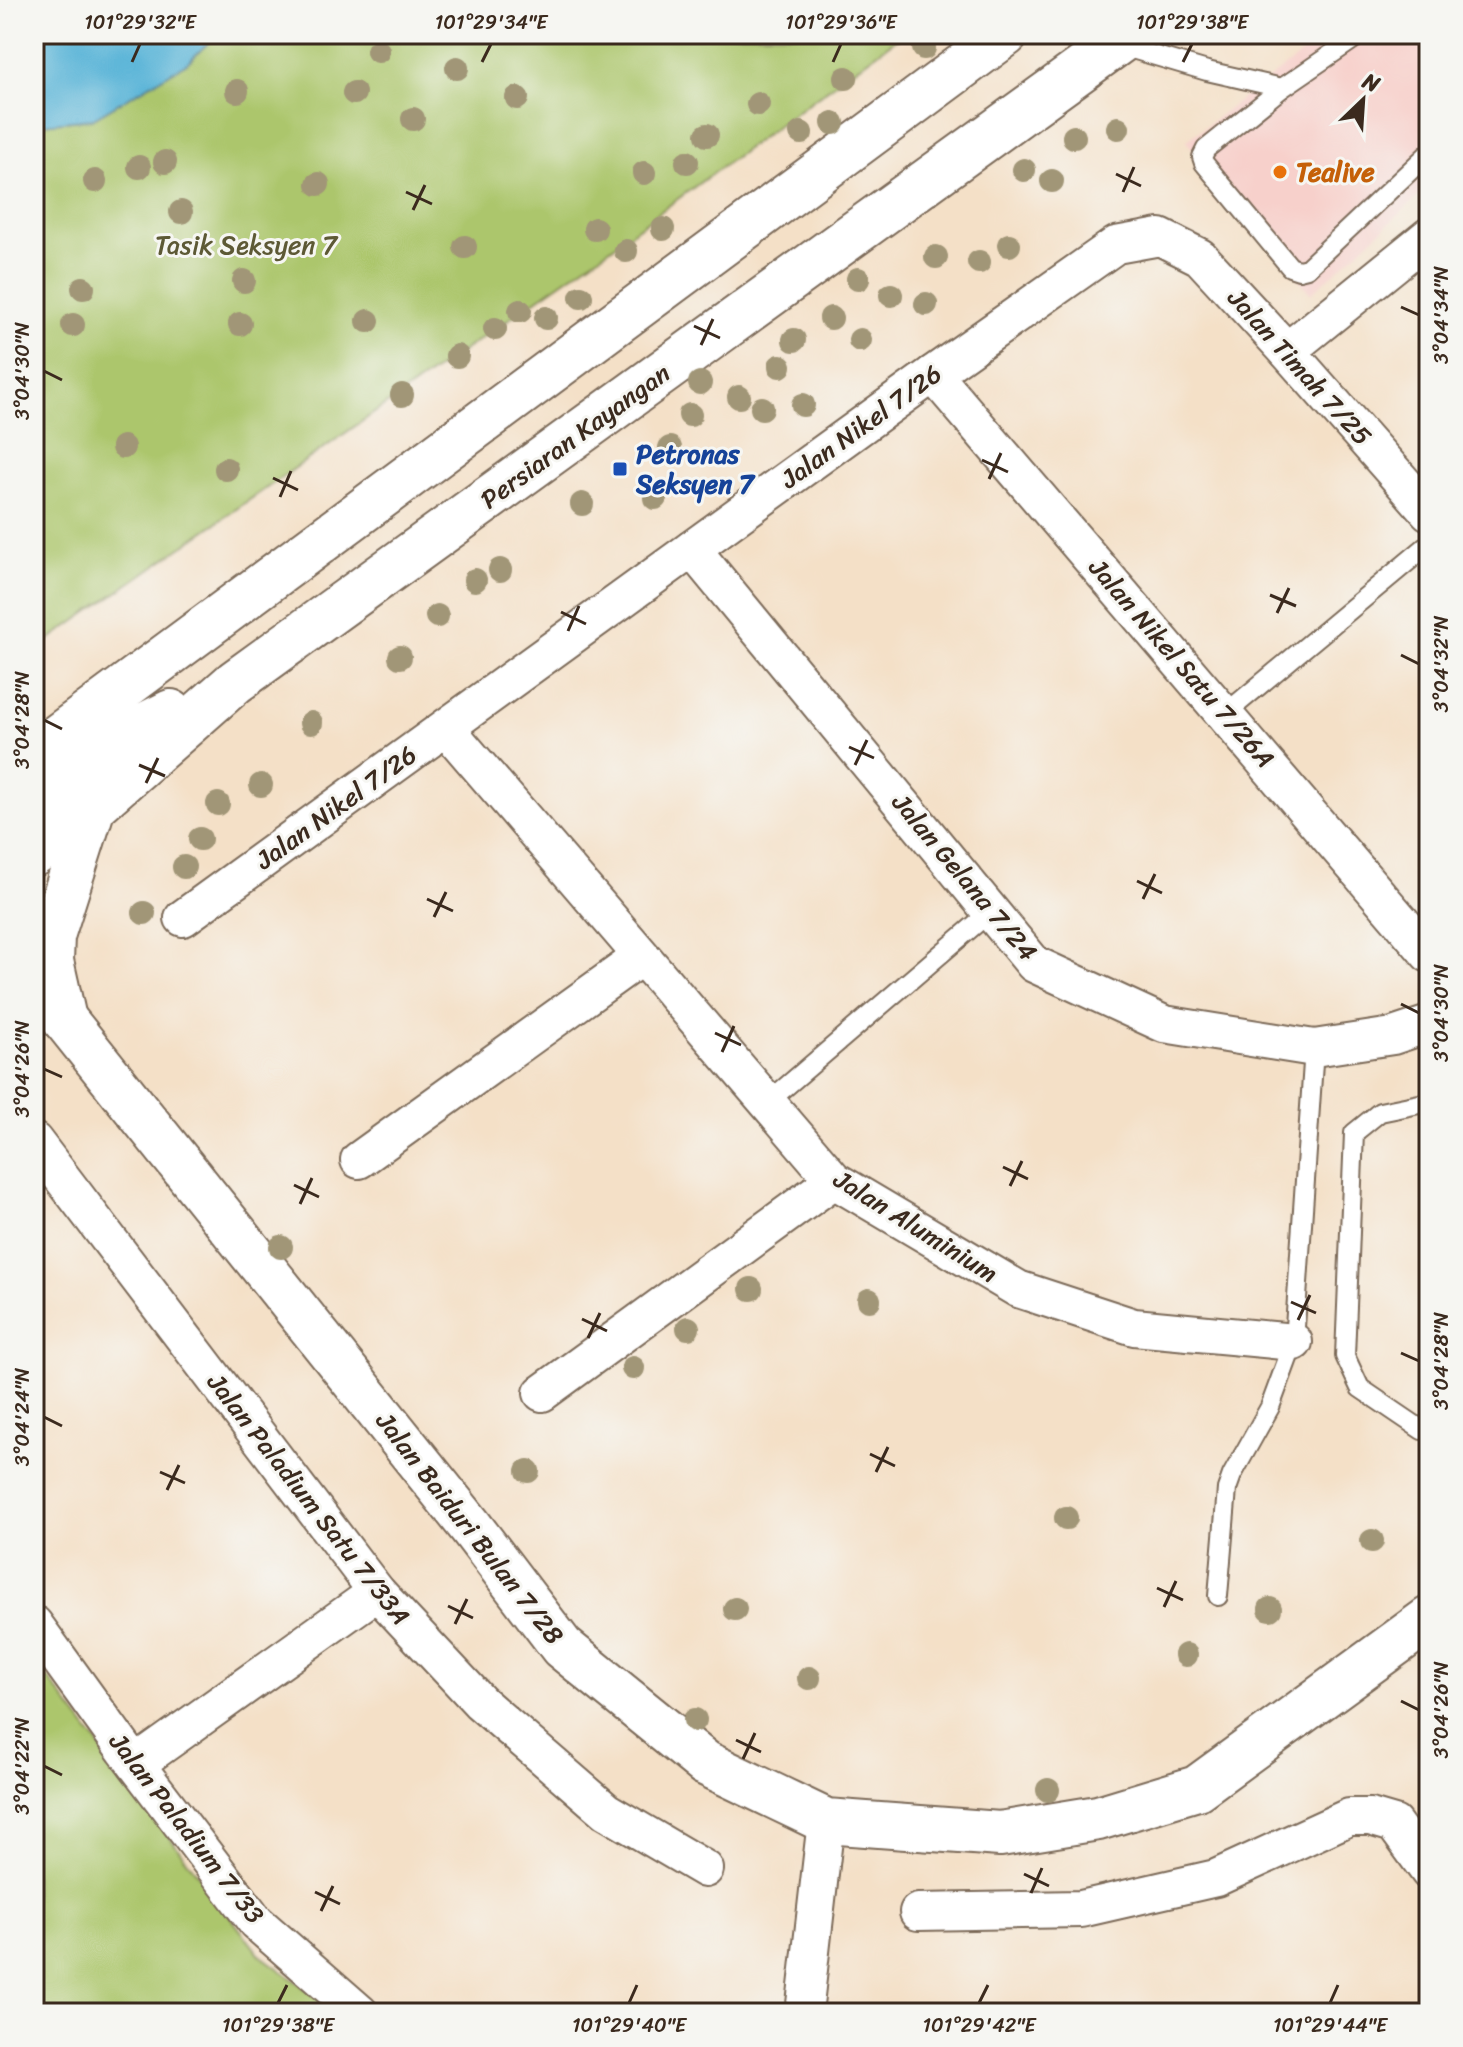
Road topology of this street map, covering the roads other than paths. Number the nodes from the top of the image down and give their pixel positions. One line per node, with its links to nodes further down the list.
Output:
1 (1006, 34): 16 (main road)
2 (1361, 34): 4 (lane)
3 (1124, 39): 4 (lane); 13 (main road, Persiaran Kayangan)
4 (1282, 88): 5 (lane)
5 (1429, 153)
6 (1429, 236): 8 (street)
7 (1160, 237): 8 (street, Jalan Timah 7/25); 9 (street, Jalan Nikel 7/26)
8 (1287, 351): 10 (street, Jalan Timah 7/25)
9 (933, 374): 12 (street, Jalan Nikel 7/26); 14 (street, Jalan Nikel Satu 7/26A)
10 (1429, 512)
11 (1429, 544): 14 (lane)
12 (692, 549): 15 (street, Jalan Nikel 7/26); 20 (street, Jalan Gelana 7/24)
13 (235, 682): 17 (main road); 18 (main road, Persiaran Kayangan)
14 (1225, 714): 22 (street, Jalan Nikel Satu 7/26A)
15 (446, 728): 21 (street, Jalan Nikel 7/26); 23 (street, Jalan Aluminium)
16 (34, 754)
17 (34, 805)
18 (93, 807): 19 (main road, Persiaran Kayangan); 24 (main road)
19 (34, 854)
20 (991, 911): 26 (street, Jalan Gelana 7/24); 27 (lane)
21 (183, 918)
22 (1429, 954)
23 (641, 957): 27 (street, Jalan Aluminium); 30 (street)
24 (49, 1010): 40 (main road, Jalan Baiduri Bulan 7/28)
25 (1429, 1024): 26 (street, Jalan Gelana 7/24)
26 (1314, 1048): 32 (lane)
27 (768, 1102): 31 (street, Jalan Aluminium)
28 (1429, 1102): 34 (lane)
29 (34, 1141): 35 (street, Jalan Paladium Satu 7/33A)
30 (359, 1160)
31 (834, 1180): 32 (street, Jalan Aluminium); 33 (street)
32 (1294, 1342): 36 (lane)
33 (542, 1393)
34 (1429, 1429)
35 (377, 1592): 39 (street); 41 (street, Jalan Paladium Satu 7/33A)
36 (1218, 1596)
37 (1429, 1619): 40 (main road, Jalan Baiduri Bulan 7/28)
38 (34, 1624): 39 (street, Jalan Paladium 7/33)
39 (136, 1764): 44 (street, Jalan Paladium 7/33)
40 (826, 1821): 45 (street)
41 (705, 1869)
42 (1429, 1872): 43 (street)
43 (918, 1912)
44 (360, 2013)
45 (804, 2013)

